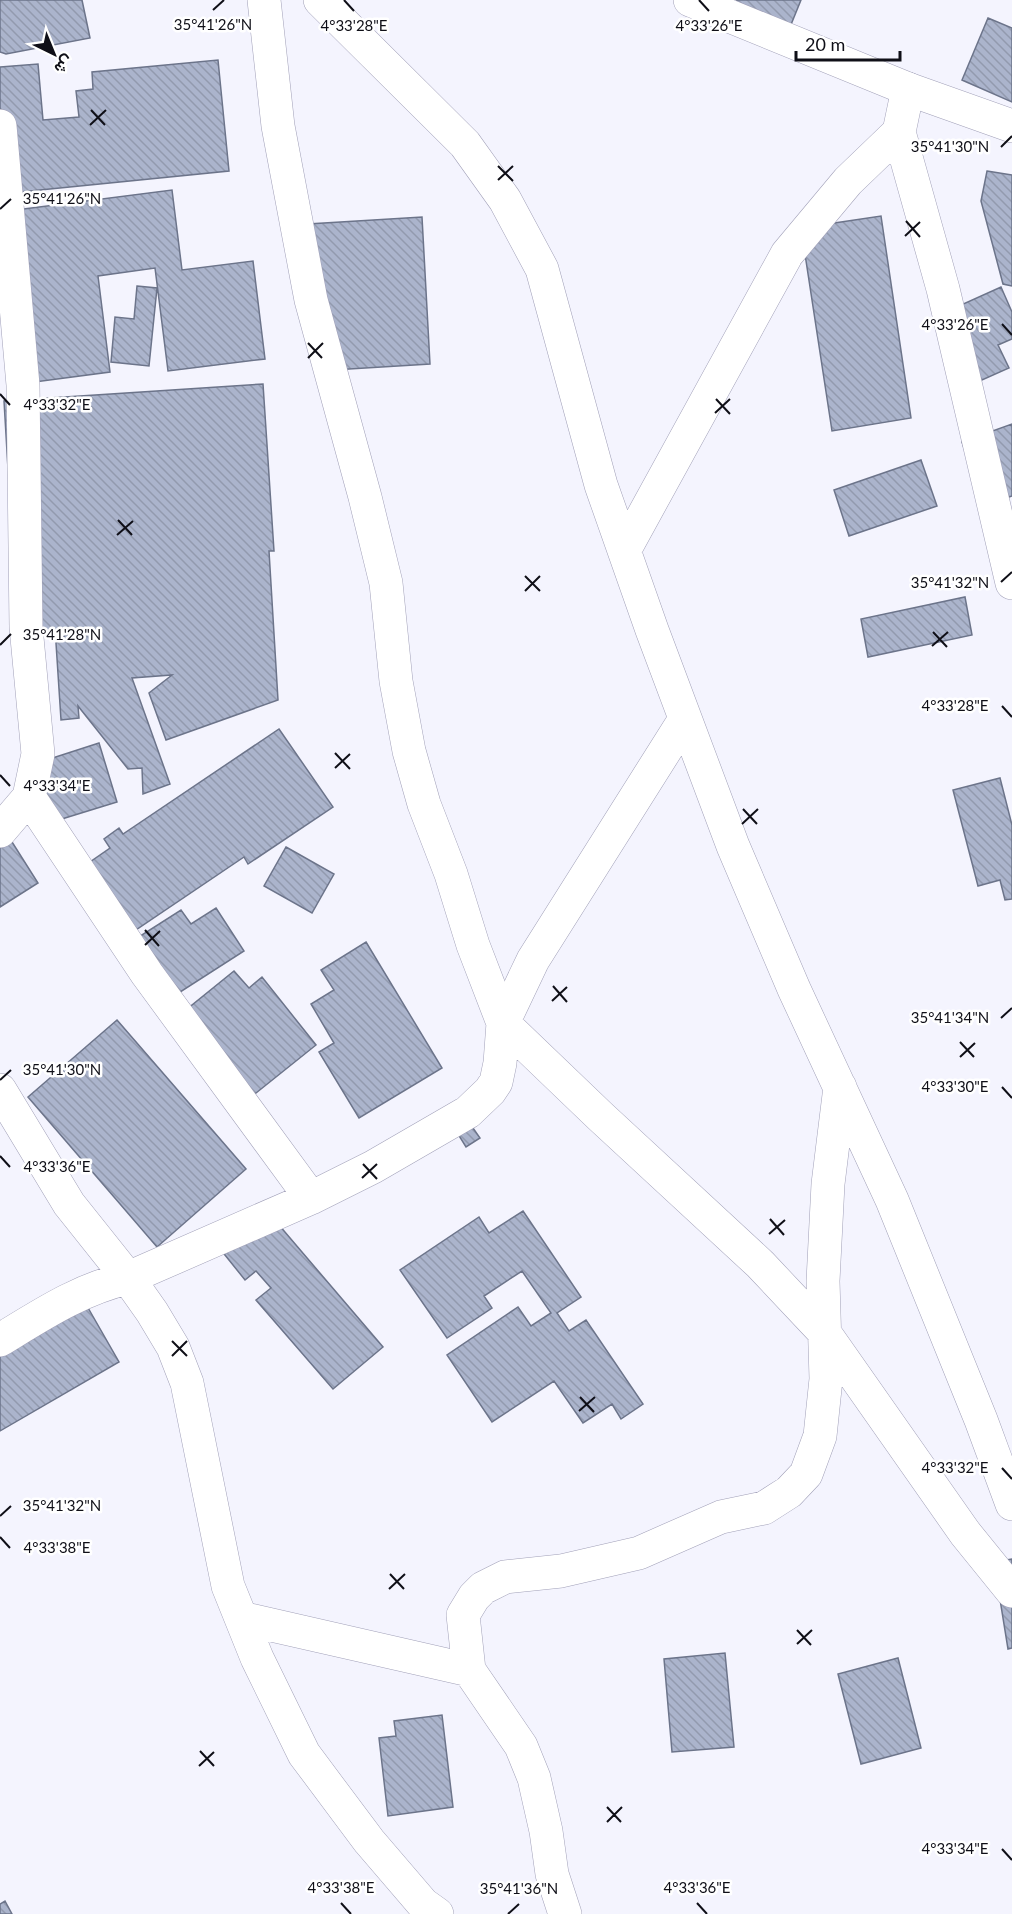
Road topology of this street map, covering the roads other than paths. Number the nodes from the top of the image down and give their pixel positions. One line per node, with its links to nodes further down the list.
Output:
1 (264, 0): 13 (street)
2 (320, 0): 8 (street)
3 (690, 0): 4 (street)
4 (908, 89): 6 (street); 7 (street)
5 (0, 126): 11 (street)
6 (1012, 126)
7 (899, 132): 8 (street); 9 (street)
8 (625, 549): 10 (street)
9 (1012, 583)
10 (685, 719): 13 (street); 14 (street)
11 (29, 797): 12 (street); 16 (street)
12 (0, 831)
13 (503, 1023): 16 (street); 18 (street)
14 (840, 1087): 18 (street); 20 (street)
15 (0, 1090): 17 (street)
16 (311, 1198): 17 (street)
17 (128, 1278): 19 (street); 22 (street)
18 (824, 1332): 21 (street); 23 (street)
19 (0, 1340)
20 (1012, 1504)
21 (1012, 1591)
22 (241, 1618): 23 (street); 24 (street)
23 (469, 1670): 25 (street)
24 (437, 1914)
25 (565, 1914)

